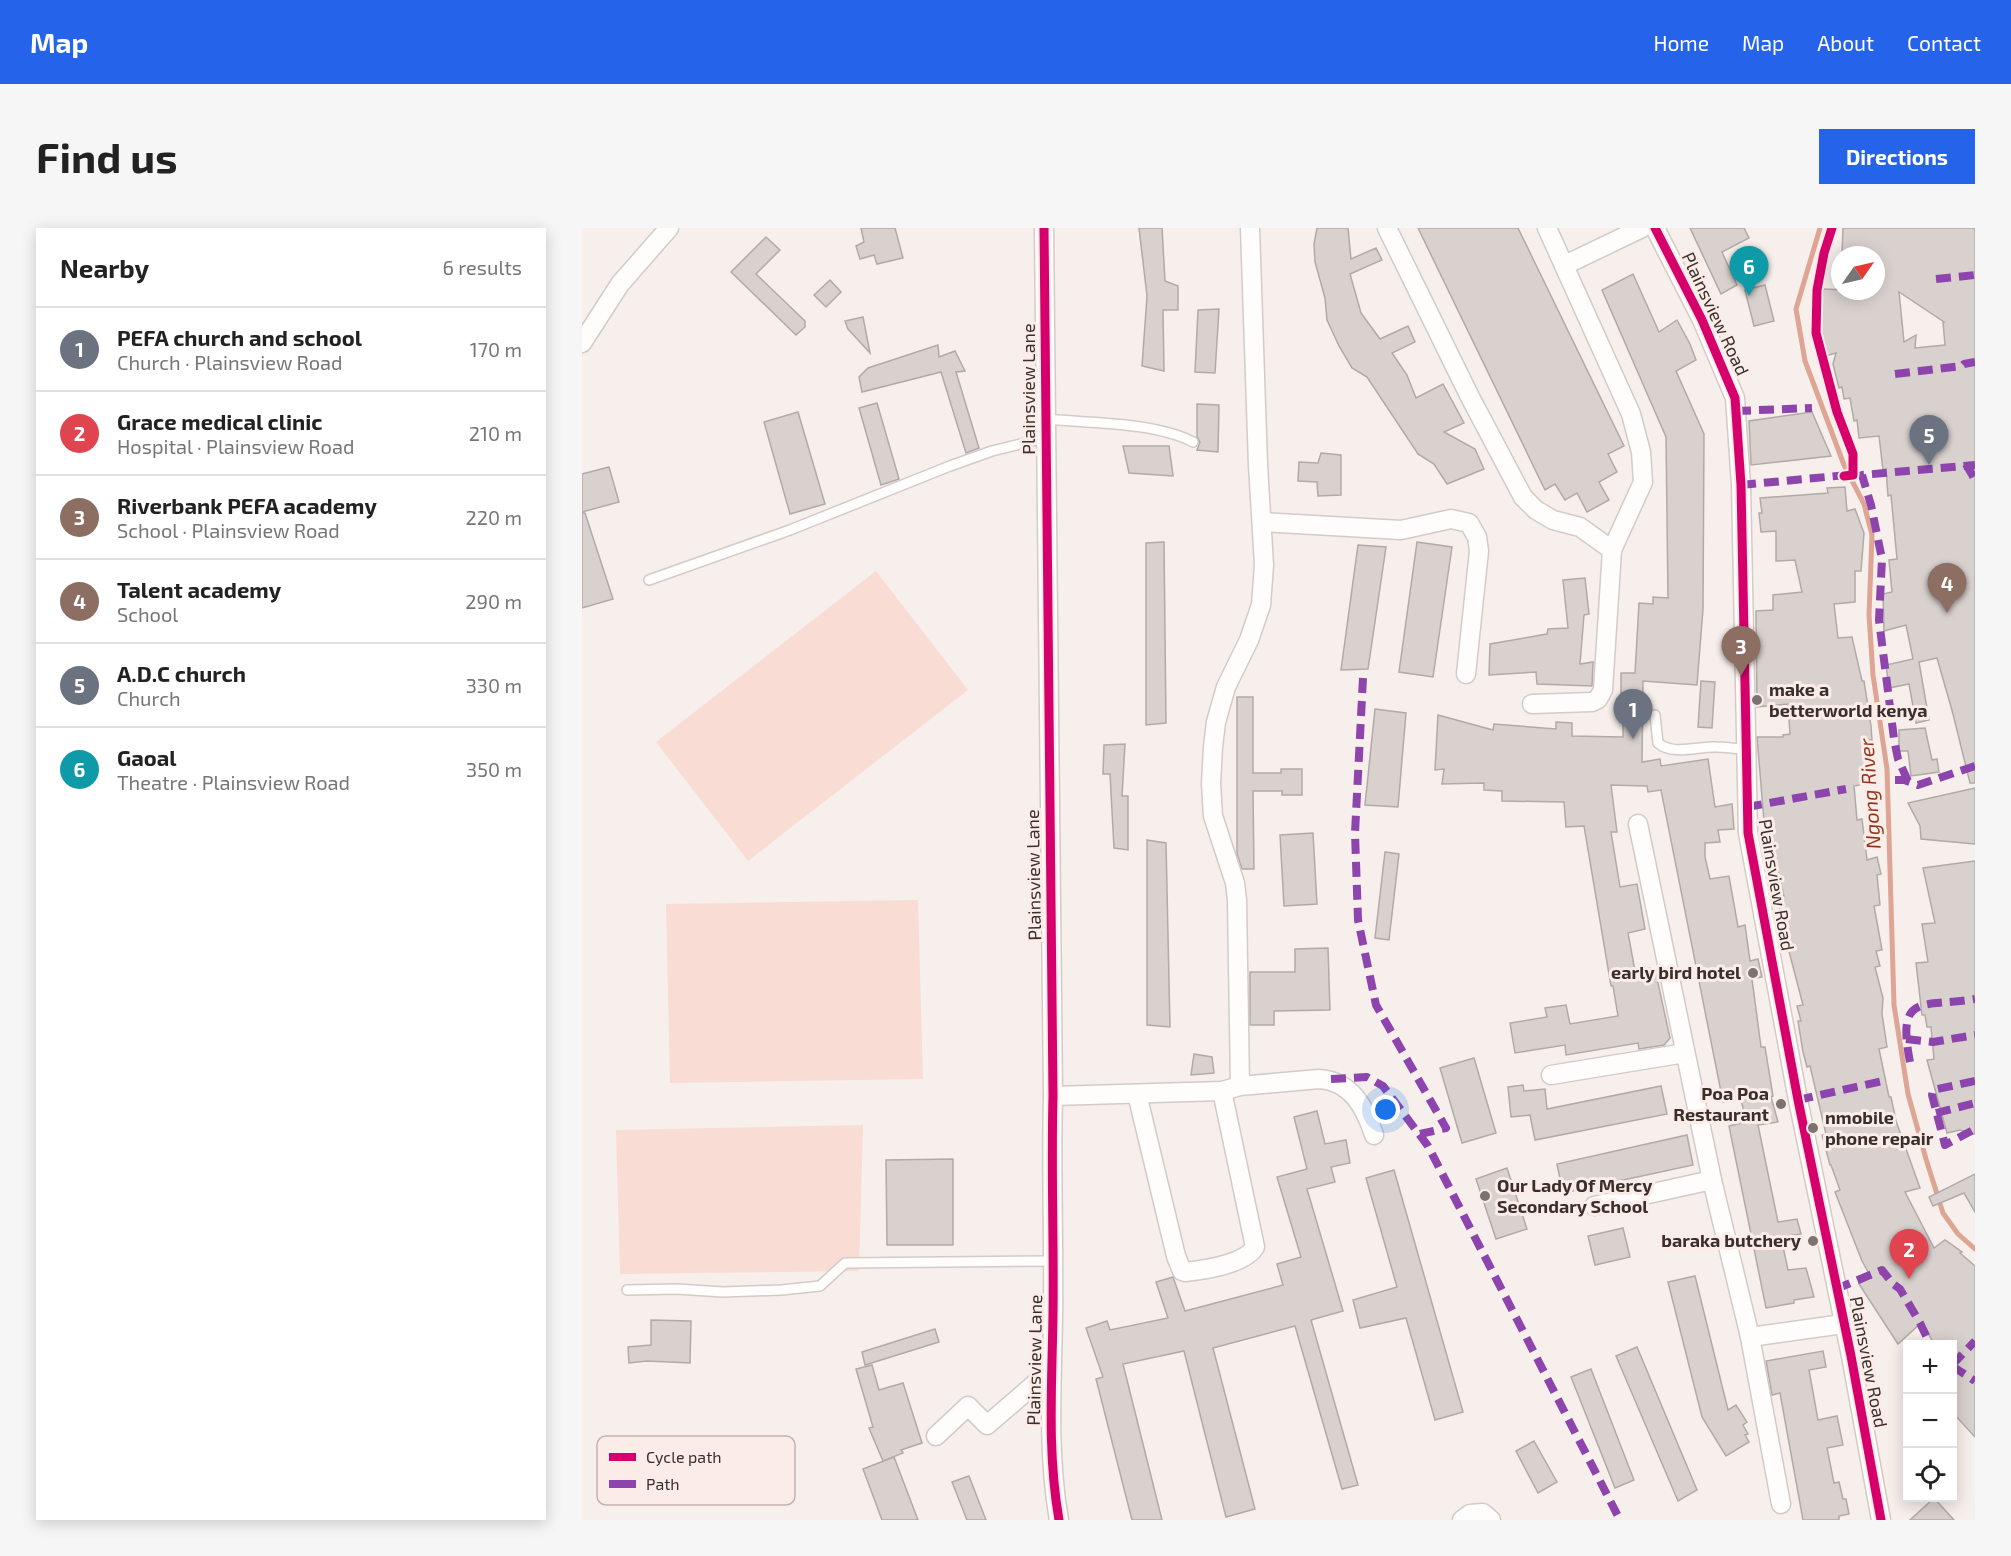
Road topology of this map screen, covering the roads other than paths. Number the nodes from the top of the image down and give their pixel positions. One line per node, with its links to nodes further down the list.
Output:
1 (669, 228): 9 (street)
2 (1044, 228): 10 (street, Plainsview Lane)
3 (1250, 228): 13 (street)
4 (1387, 228): 14 (street)
5 (1546, 228): 8 (street)
6 (1642, 228): 8 (street)
7 (1655, 228): 19 (street, Plainsview Road)
8 (1565, 265): 14 (street)
9 (582, 343)
10 (1045, 419): 11 (street, Plainsview Lane); 12 (lane)
11 (1045, 438): 15 (lane); 26 (street, Plainsview Lane)
12 (1193, 442)
13 (1262, 522): 16 (street); 23 (street)
14 (1612, 550): 17 (street)
15 (650, 580)
16 (1466, 674)
17 (1532, 704)
18 (1655, 715): 19 (lane)
19 (1746, 749): 32 (street, Plainsview Road)
20 (1638, 824): 21 (street)
21 (1685, 1053): 22 (street); 28 (street)
22 (1551, 1075)
23 (1240, 1086): 24 (street); 27 (street)
24 (1221, 1091): 25 (street); 25 (street)
25 (1137, 1094): 26 (street)
26 (1053, 1096): 30 (street, Plainsview Lane)
27 (1374, 1135)
28 (1713, 1180): 29 (street); 33 (street)
29 (1594, 1206)
30 (1052, 1261): 31 (lane); 34 (street, Plainsview Lane)
31 (627, 1290)
32 (1844, 1324): 33 (street); 40 (street, Plainsview Road)
33 (1750, 1337): 36 (street)
34 (1051, 1370): 35 (street); 37 (street, Plainsview Lane)
35 (936, 1437)
36 (1781, 1504)
37 (1059, 1520)
38 (1462, 1520): 39 (street)
39 (1491, 1520)
40 (1881, 1520)

